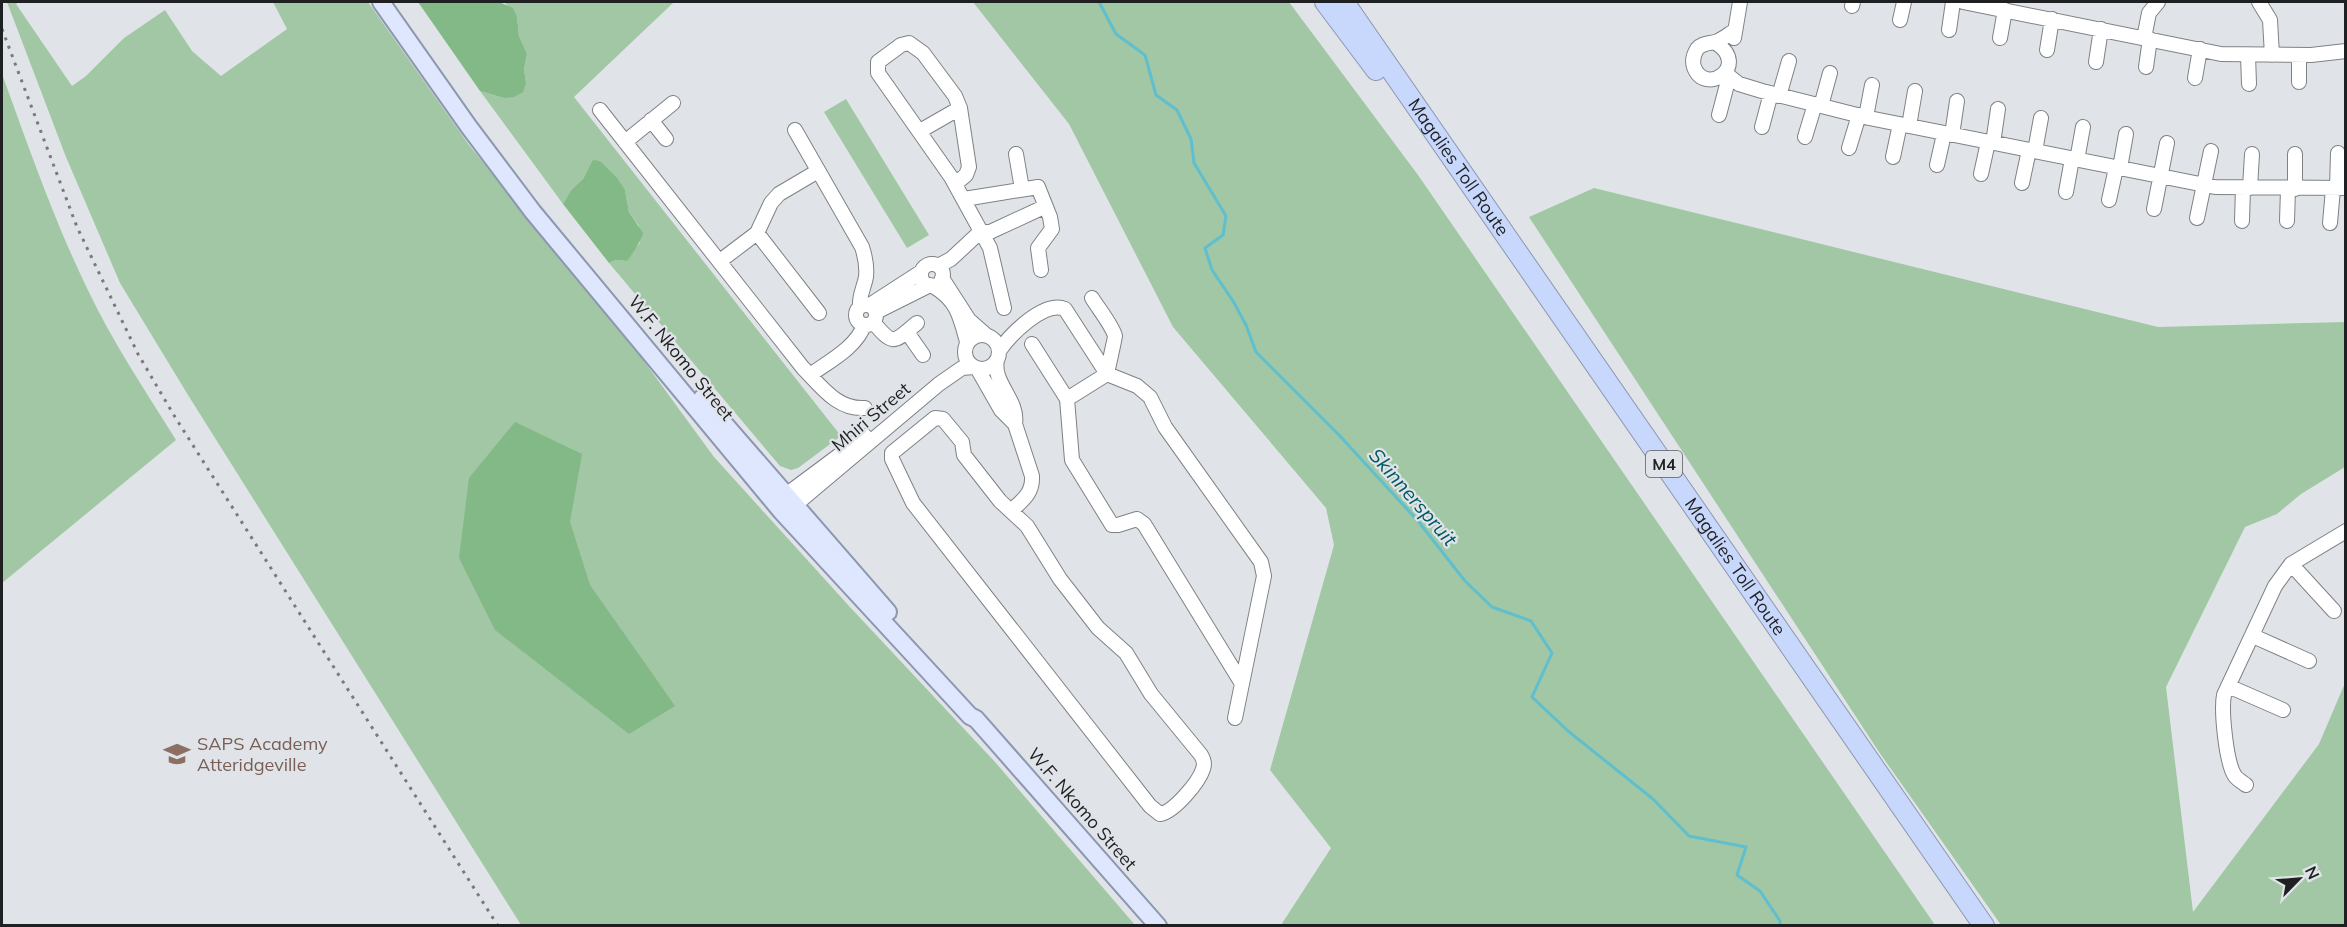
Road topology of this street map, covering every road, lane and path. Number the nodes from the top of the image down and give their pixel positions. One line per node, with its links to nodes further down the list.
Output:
1 (381, 2): 117 (main road, W.F. Nkomo Street)
2 (388, 2): 117 (main road, W.F. Nkomo Street)
3 (1325, 2): 92 (highway)
4 (1333, 2): 92 (highway, Magalies Toll Route / M4)
5 (1344, 2): 92 (highway, Magalies Toll Route / M4)
6 (1358, 2): 92 (highway)
7 (1740, 2): 18 (street)
8 (1904, 2): 15 (street)
9 (1953, 2): 17 (street)
10 (1964, 2): 13 (street)
11 (2158, 2): 20 (street)
12 (2259, 2): 26 (street)
13 (1998, 7): 14 (street); 19 (street)
14 (2052, 19): 16 (street); 22 (street)
15 (1900, 20)
16 (2102, 29): 20 (street); 30 (street)
17 (1949, 30)
18 (1734, 31): 21 (street); 28 (street)
19 (2000, 38)
20 (2147, 38): 23 (street); 31 (street)
21 (1716, 43): 28 (street); 33 (street)
22 (2047, 50)
23 (2200, 50): 25 (street); 34 (street)
24 (2346, 51): 27 (street)
25 (2248, 55): 26 (street); 36 (street)
26 (2272, 55): 27 (street)
27 (2299, 55): 35 (street)
28 (1729, 56): 33 (street)
29 (1789, 61): 39 (street)
30 (2097, 62)
31 (2146, 67)
32 (1830, 73): 42 (street)
33 (1727, 75): 39 (street); 46 (street)
34 (2195, 78)
35 (2299, 82)
36 (2249, 84)
37 (1872, 85): 47 (street)
38 (1915, 91): 50 (street)
39 (1775, 94): 42 (street); 51 (street)
40 (1957, 101): 55 (street)
41 (673, 103): 49 (street)
42 (1818, 105): 47 (street); 57 (street)
43 (960, 108): 54 (street); 54 (street); 77 (street)
44 (1998, 109): 60 (street)
45 (600, 110): 59 (street)
46 (1719, 115)
47 (1862, 116): 50 (street); 62 (street)
48 (2040, 118): 63 (street)
49 (651, 120): 58 (street); 59 (street)
50 (1905, 125): 55 (street); 69 (street)
51 (1762, 127)
52 (2083, 127): 70 (street)
53 (795, 130): 73 (street)
54 (920, 130): 77 (street)
55 (1948, 134): 60 (street); 71 (street)
56 (2126, 134): 72 (street)
57 (1805, 137)
58 (666, 139)
59 (625, 142): 95 (street)
60 (1990, 143): 63 (street); 74 (street)
61 (2167, 143): 75 (street)
62 (1849, 148)
63 (2032, 151): 70 (street); 76 (street)
64 (2211, 151): 78 (street)
65 (2338, 153): 82 (street)
66 (1016, 154): 80 (street)
67 (2252, 154): 79 (street)
68 (2295, 154): 81 (street)
69 (1893, 157)
70 (2075, 159): 72 (street); 83 (street)
71 (1937, 165)
72 (2118, 168): 75 (street); 85 (street)
73 (818, 171): 93 (street); 102 (street)
74 (1981, 174)
75 (2160, 176): 78 (street); 87 (street)
76 (2022, 183)
77 (955, 184): 84 (street)
78 (2204, 185): 79 (street); 88 (street)
79 (2247, 188): 81 (street); 89 (street)
80 (1023, 189): 84 (street); 86 (street)
81 (2291, 189): 82 (street); 90 (street)
82 (2339, 189): 91 (street)
83 (2066, 192)
84 (964, 199): 94 (street)
85 (2109, 200)
86 (1044, 207): 94 (street); 96 (street)
87 (2154, 209)
88 (2197, 218)
89 (2242, 221)
90 (2287, 221)
91 (2330, 223)
92 (1494, 225): 130 (highway, Magalies Toll Route / M4); 131 (highway, Magalies Toll Route / M4)
93 (757, 232): 95 (street); 101 (street)
94 (985, 234): 97 (street); 100 (street)
95 (720, 261): 112 (street)
96 (1041, 270)
97 (937, 278): 98 (street); 98 (street); 104 (street); 105 (street)
98 (900, 293): 102 (street)
99 (1092, 298): 111 (street)
100 (1004, 308)
101 (819, 313)
102 (869, 314): 107 (street); 112 (street)
103 (1022, 326): 104 (street); 108 (street); 111 (street)
104 (988, 335): 105 (street); 108 (street)
105 (967, 342): 109 (street)
106 (1032, 344): 114 (street)
107 (923, 355)
108 (998, 356): 109 (street); 116 (street)
109 (972, 364): 110 (street, Mhiri Street); 113 (street); 117 (street, Mhiri Street)
110 (955, 372): 113 (street); 117 (street, Mhiri Street)
111 (1107, 374): 114 (street); 124 (street)
112 (810, 375): 115 (street)
113 (993, 397): 116 (street)
114 (1067, 399): 124 (street)
115 (865, 408)
116 (1015, 424): 118 (street)
117 (785, 504): 129 (main road, W.F. Nkomo Street)
118 (1011, 511): 118 (street)
119 (2346, 531): 120 (street)
120 (2291, 564): 121 (street); 122 (street)
121 (2334, 611)
122 (2253, 636): 123 (street); 125 (street)
123 (2309, 661)
124 (1241, 682): 127 (street)
125 (2228, 686): 126 (street); 128 (street)
126 (2283, 710)
127 (1235, 718)
128 (2246, 785)
129 (1158, 926)
130 (1972, 926)
131 (1984, 926)

